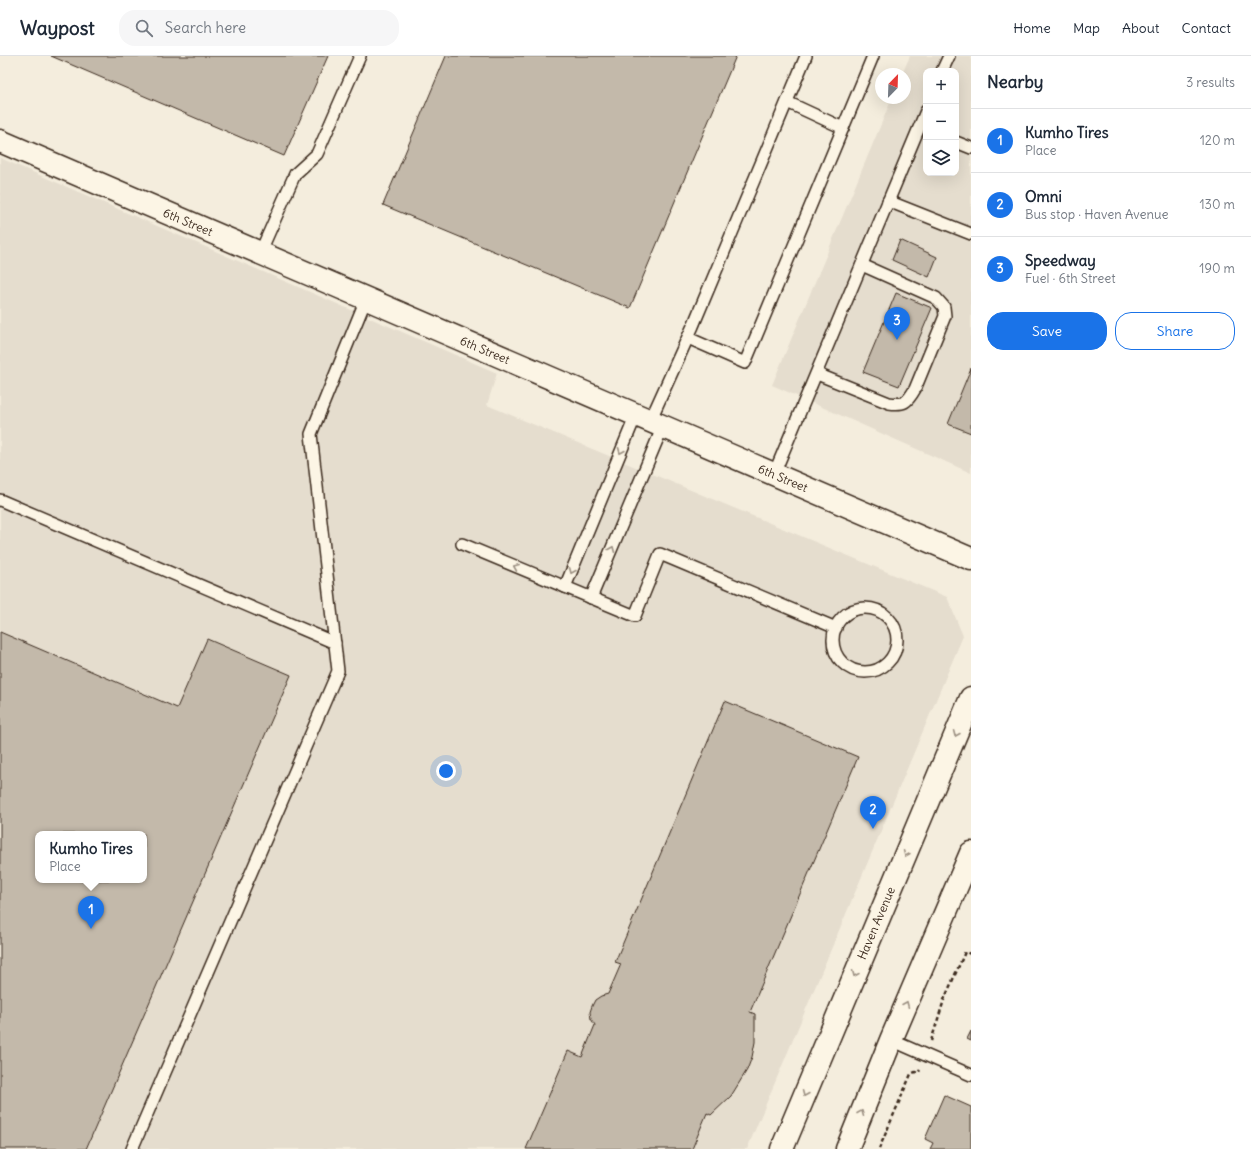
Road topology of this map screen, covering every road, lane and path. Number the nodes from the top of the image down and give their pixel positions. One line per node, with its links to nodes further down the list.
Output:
1 (360, 56): 14 (lane)
2 (806, 56): 6 (lane)
3 (873, 56): 7 (lane)
4 (949, 56): 5 (lane)
5 (943, 68)
6 (787, 102): 7 (lane); 17 (lane)
7 (843, 128): 17 (lane)
8 (923, 128): 12 (lane)
9 (0, 141): 14 (main road, 6th Street)
10 (959, 143): 11 (lane)
11 (971, 148)
12 (888, 201): 13 (lane); 15 (lane)
13 (971, 234)
14 (260, 253): 16 (main road, 6th Street)
15 (862, 265): 18 (lane); 18 (lane)
16 (366, 299): 19 (main road, 6th Street); 27 (lane)
17 (688, 338): 19 (lane)
18 (817, 374): 20 (lane)
19 (650, 421): 20 (main road, 6th Street); 24 (lane, one-way to 24); 25 (lane, one-way to 19)
20 (774, 474): 23 (main road, 6th Street)
21 (0, 500): 27 (lane)
22 (462, 544): 24 (lane, one-way to 22)
23 (971, 559)
24 (565, 587): 25 (lane)
25 (591, 598): 26 (lane)
26 (836, 628): 26 (lane)
27 (335, 643): 32 (lane)
28 (971, 698): 33 (main road, Haven Avenue, one-way to 33)
29 (971, 853): 30 (main road, one-way to 29)
30 (891, 1040): 31 (lane); 34 (main road, one-way to 30)
31 (971, 1075)
32 (132, 1149)
33 (782, 1149)
34 (847, 1149)

